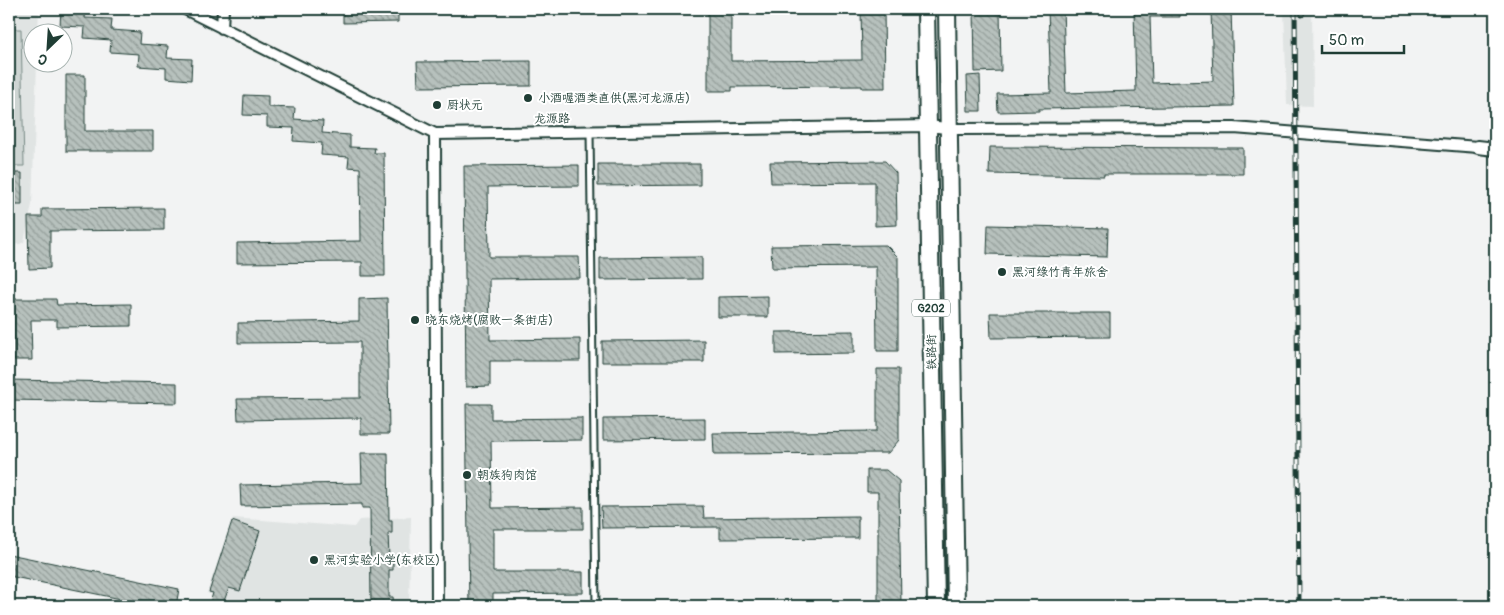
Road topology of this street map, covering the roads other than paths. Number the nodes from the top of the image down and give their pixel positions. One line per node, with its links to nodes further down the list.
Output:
1 (185, 9): 5 (street, 龙源路)
2 (223, 9): 5 (street)
3 (926, 9): 6 (main road, 铁路街 / G202)
4 (947, 9): 7 (main road, 铁路街 / G202)
5 (222, 28): 9 (street, 龙源路)
6 (928, 126): 7 (street, 龙源路); 8 (street, 龙源路); 14 (main road, 铁路街 / G202)
7 (949, 129): 10 (street, 龙源路); 15 (main road, 铁路街 / G202)
8 (590, 130): 9 (street, 龙源路); 13 (lane)
9 (435, 134): 12 (street)
10 (1478, 147): 11 (street)
11 (1495, 149)
12 (437, 606)
13 (596, 606)
14 (936, 606)
15 (956, 606)

